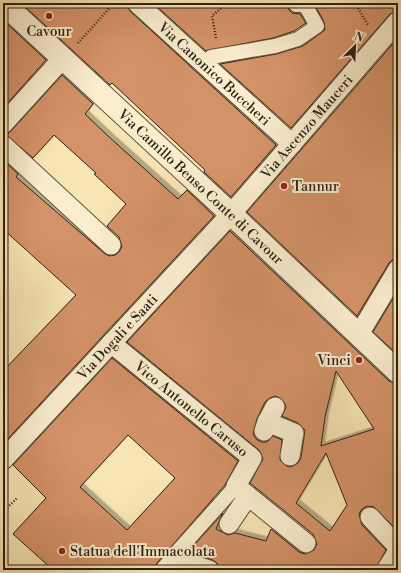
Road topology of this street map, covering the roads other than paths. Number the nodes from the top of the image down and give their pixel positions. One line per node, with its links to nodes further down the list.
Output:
1 (3, 3): 6 (street, Via Camillo Benso Conte di Cavour)
2 (138, 3): 8 (street, Via Canonico Buccheri)
3 (296, 5): 5 (street)
4 (398, 21): 8 (street, Via Ascenzo Mauceri)
5 (216, 57)
6 (63, 58): 7 (street); 10 (street, Via Camillo Benso Conte di Cavour)
7 (3, 124)
8 (292, 144): 10 (street, Via Ascenzo Mauceri)
9 (3, 145): 11 (street)
10 (231, 214): 13 (street, Via Camillo Benso Conte di Cavour); 14 (street, Via Dogali e Saati)
11 (111, 245)
12 (398, 271): 13 (street)
13 (358, 336): 15 (street, Via Camillo Benso Conte di Cavour)
14 (111, 344): 16 (street, Vico Antonello Caruso); 18 (street, Via Dogali e Saati)
15 (398, 372)
16 (263, 432): 17 (street); 19 (street, Vico Antonello Caruso)
17 (290, 456)
18 (3, 460)
19 (242, 491): 21 (street); 22 (street); 24 (street, Vico Antonello Caruso)
20 (370, 517): 23 (street)
21 (228, 524)
22 (306, 543)
23 (398, 547)
24 (176, 553)
25 (165, 570): 26 (street)
26 (209, 570)

